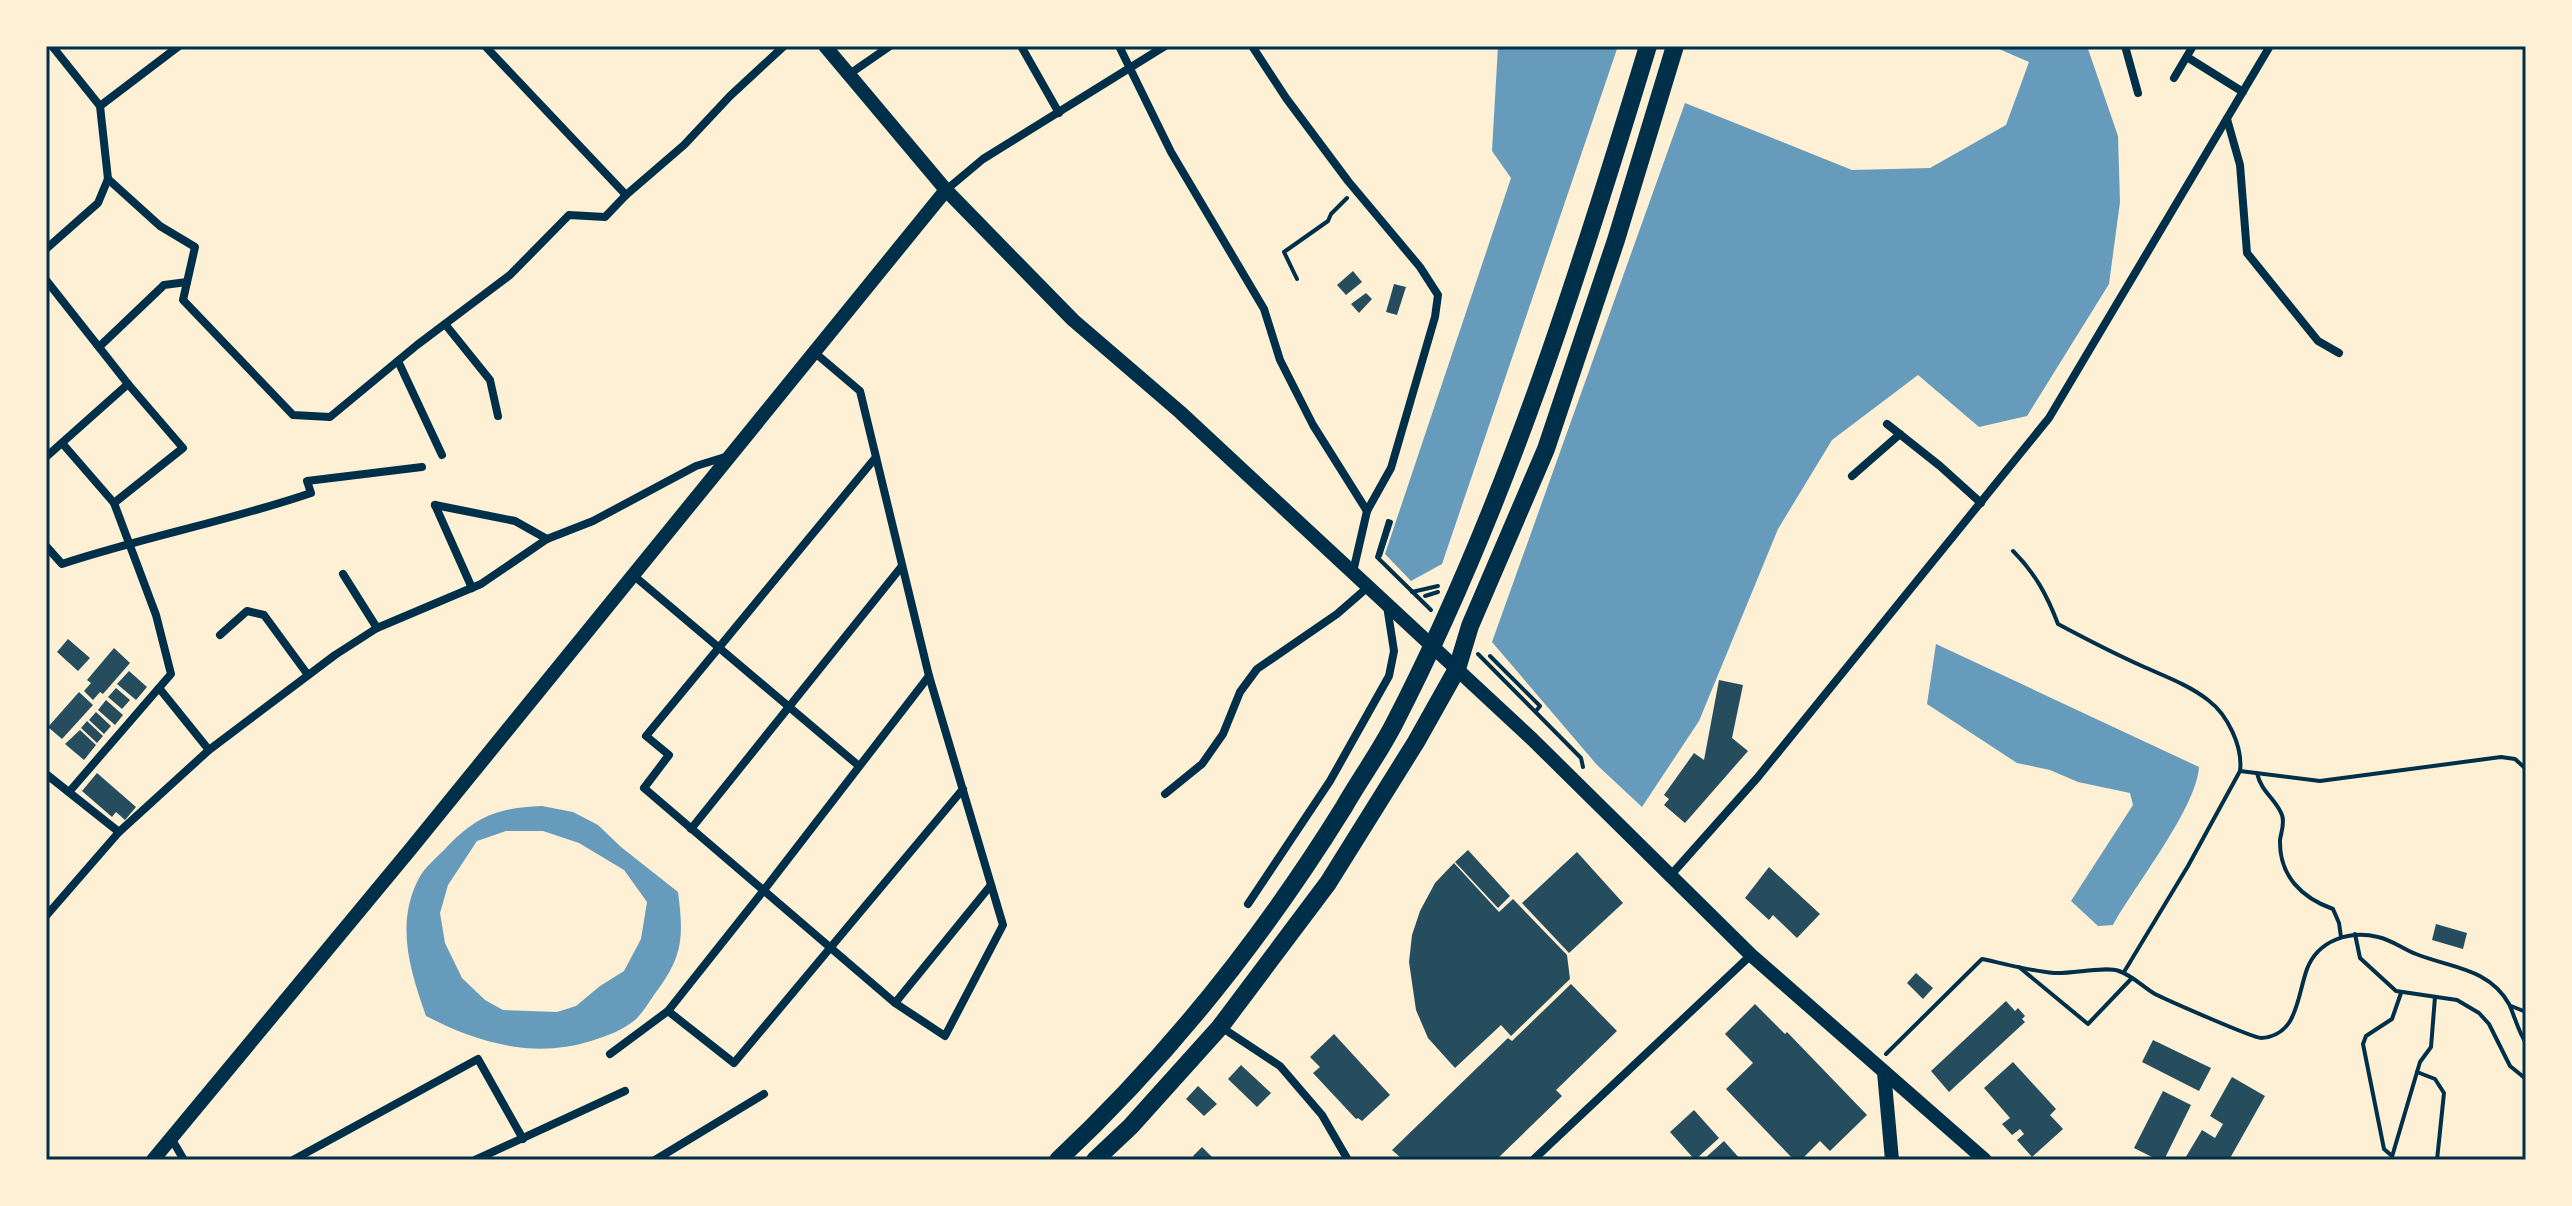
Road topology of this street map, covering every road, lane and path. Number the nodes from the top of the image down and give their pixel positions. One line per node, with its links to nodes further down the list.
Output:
1 (52, 46): 22 (street)
2 (179, 46): 22 (street)
3 (485, 46): 28 (street)
4 (784, 46): 28 (street)
5 (825, 46): 18 (street)
6 (890, 46): 18 (street)
7 (1021, 46): 23 (street)
8 (1119, 46): 17 (street)
9 (1165, 46): 17 (street)
10 (1252, 46): 26 (street)
11 (1648, 46): 68 (highway)
12 (1675, 46): 71 (highway)
13 (2125, 46): 21 (street)
14 (2193, 46): 16 (street)
15 (2270, 46): 20 (street)
16 (2187, 57): 19 (street); 20 (street)
17 (1131, 69): 23 (street); 51 (street)
18 (848, 76): 27 (street)
19 (2174, 78)
20 (2243, 92): 24 (street)
21 (2138, 93)
22 (100, 106): 25 (street)
23 (1059, 113): 27 (street)
24 (2227, 119): 36 (street); 50 (street)
25 (108, 179): 29 (street); 32 (street)
26 (1354, 188): 30 (path); 51 (street)
27 (946, 190): 35 (street); 58 (street)
28 (626, 195): 33 (street)
29 (46, 249)
30 (1297, 279)
31 (46, 280): 34 (street)
32 (187, 282): 34 (street); 37 (street)
33 (445, 324): 37 (street); 39 (street)
34 (99, 347): 38 (street)
35 (814, 352): 44 (street); 46 (street)
36 (2339, 353)
37 (398, 361): 43 (street)
38 (128, 384): 42 (street); 49 (street)
39 (498, 416)
40 (1887, 424): 41 (street)
41 (1900, 434): 48 (street); 50 (street)
42 (62, 443): 45 (street); 49 (street)
43 (442, 455)
44 (730, 456): 52 (street); 60 (street)
45 (46, 457)
46 (876, 457): 57 (street); 69 (street)
47 (422, 467): 53 (street)
48 (1852, 476)
49 (114, 503): 53 (street)
50 (1981, 503): 88 (street)
51 (1367, 511): 58 (street)
52 (547, 539): 63 (street); 63 (street)
53 (129, 542): 54 (street); 74 (street)
54 (46, 546)
55 (2013, 551): 80 (path)
56 (1379, 556): 56 (path)
57 (902, 566): 73 (street); 75 (street)
58 (1353, 573): 62 (street)
59 (343, 574): 66 (street)
60 (633, 575): 69 (street); 115 (street)
61 (1441, 585): 64 (path)
62 (1368, 587): 65 (street); 85 (street)
63 (472, 588): 66 (street)
64 (1412, 592)
65 (1387, 604): 68 (street); 91 (street)
66 (377, 628): 72 (street)
67 (220, 635): 72 (street)
68 (1431, 645): 71 (street); 123 (highway)
69 (718, 650): 75 (street); 86 (street)
70 (1490, 656): 76 (path)
71 (1457, 669): 88 (street); 106 (highway)
72 (308, 675): 77 (street)
73 (929, 676): 78 (street); 83 (street)
74 (159, 688): 77 (street); 84 (street)
75 (788, 707): 78 (street); 86 (street)
76 (1535, 712)
77 (209, 750): 87 (street)
78 (859, 766): 90 (street)
79 (2526, 769): 81 (path)
80 (2240, 771): 81 (path); 98 (path)
81 (2257, 773): 94 (path)
82 (46, 774): 84 (street)
83 (963, 789): 89 (street); 95 (street)
84 (69, 792): 87 (street)
85 (1165, 794)
86 (691, 829): 90 (street)
87 (119, 832): 92 (street)
88 (1669, 877): 96 (street)
89 (991, 885): 102 (street); 102 (street)
90 (764, 890): 95 (street); 104 (street)
91 (1248, 904)
92 (46, 916)
93 (2355, 934): 94 (path); 100 (path); 103 (path)
94 (2341, 937): 99 (path)
95 (829, 948): 102 (street); 104 (street)
96 (1751, 955): 110 (street); 126 (street)
97 (2018, 967): 98 (path); 99 (path); 109 (path)
98 (2123, 973): 99 (path)
99 (2132, 978)
100 (2401, 992): 101 (path); 117 (path)
101 (2435, 997): 111 (path); 112 (path)
102 (895, 1003)
103 (2509, 1005): 105 (path); 107 (path)
104 (668, 1011): 108 (street)
105 (2526, 1012)
106 (1220, 1027): 124 (highway); 125 (street)
107 (2526, 1043)
108 (610, 1054)
109 (1886, 1054)
110 (1884, 1072): 127 (street); 128 (street)
111 (2417, 1072): 117 (path); 129 (path)
112 (2526, 1079)
113 (625, 1091): 116 (street)
114 (764, 1094): 122 (street)
115 (171, 1138): 118 (street); 119 (street)
116 (523, 1139): 120 (street); 121 (street)
117 (2392, 1158)
118 (153, 1160)
119 (184, 1160)
120 (293, 1160)
121 (475, 1160)
122 (655, 1160)
123 (1058, 1160)
124 (1095, 1160)
125 (1348, 1160)
126 (1533, 1160)
127 (1892, 1160)
128 (1985, 1160)
129 (2437, 1160)

